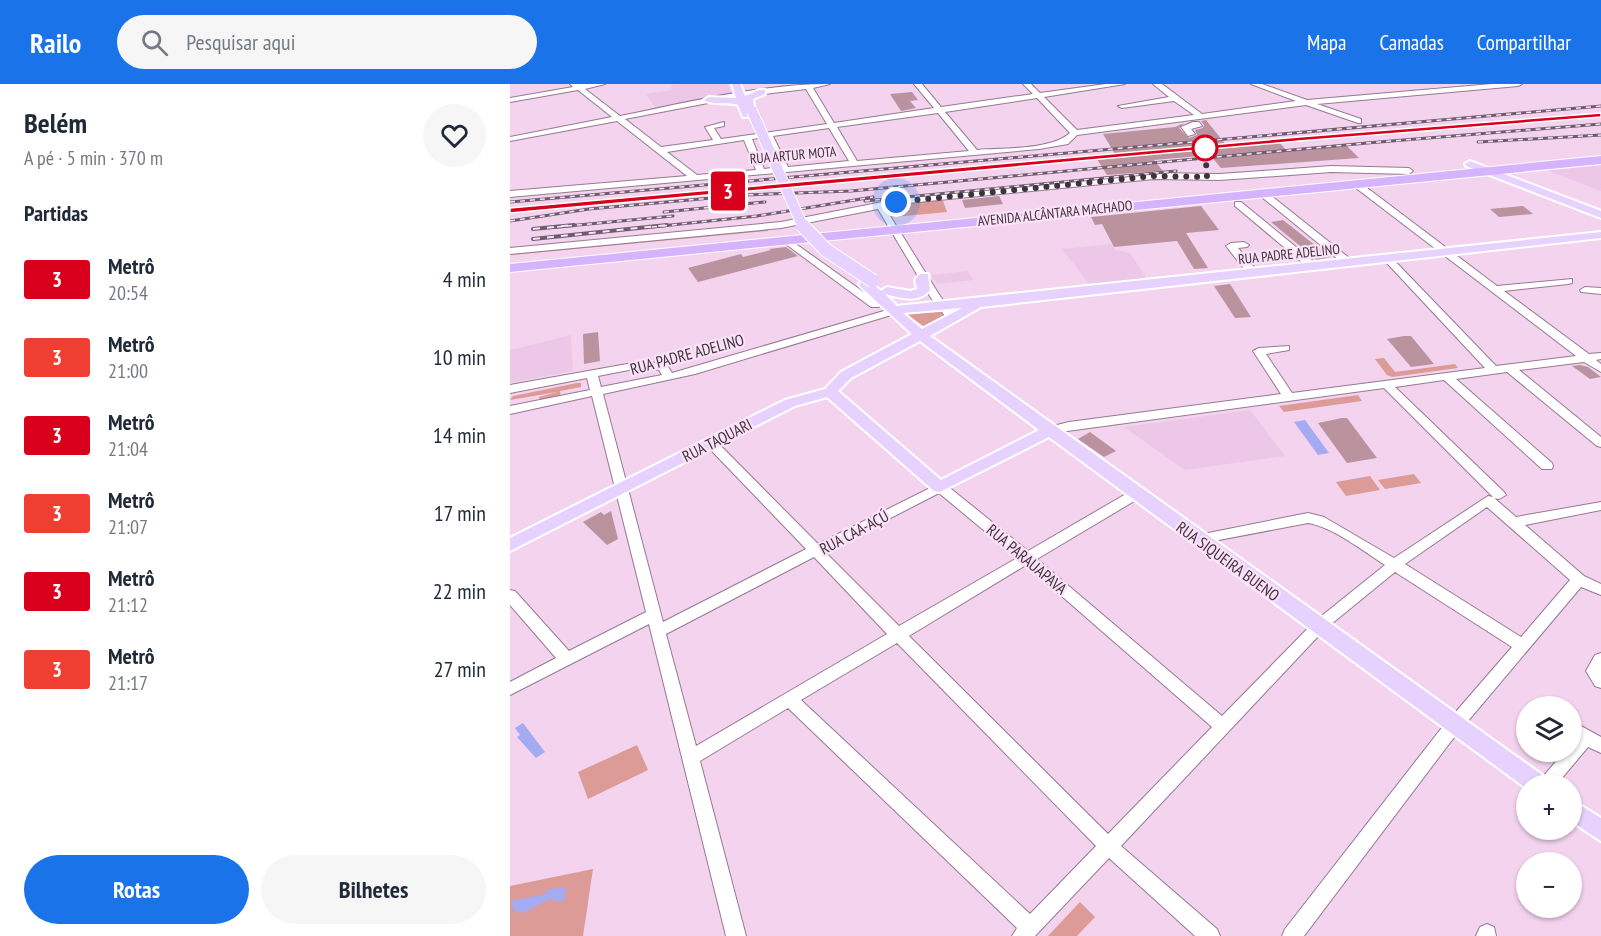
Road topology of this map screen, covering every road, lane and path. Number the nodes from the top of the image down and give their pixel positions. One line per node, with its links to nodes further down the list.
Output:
1 (601, 84): 11 (street)
2 (826, 84): 10 (street)
3 (918, 84): 21 (street)
4 (1027, 84): 15 (street)
5 (1121, 84): 15 (street)
6 (1157, 84): 16 (street)
7 (1256, 84): 19 (street)
8 (1423, 84): 13 (street)
9 (1518, 84): 13 (street, RUA ARTUR MOTA)
10 (807, 85): 12 (street); 26 (street)
11 (576, 86): 17 (street); 22 (street)
12 (762, 92): 14 (main road); 14 (main road)
13 (1433, 92): 19 (street, RUA ARTUR MOTA)
14 (742, 94): 18 (main road); 64 (main road)
15 (1038, 96): 21 (street); 27 (street)
16 (1176, 99): 20 (street); 23 (street)
17 (510, 100)
18 (710, 100): 22 (street)
19 (1308, 102): 23 (street, RUA ARTUR MOTA); 24 (street)
20 (1122, 106)
21 (940, 109): 26 (street); 35 (street)
22 (619, 118): 31 (street); 33 (street)
23 (1196, 118): 27 (street, RUA ARTUR MOTA); 29 (street)
24 (1358, 120)
25 (721, 124): 32 (street)
26 (831, 124): 28 (street); 37 (street)
27 (1075, 133): 35 (street, RUA ARTUR MOTA)
28 (768, 134): 30 (street); 39 (street)
29 (1191, 134)
30 (747, 137): 32 (street); 42 (street)
31 (510, 139)
32 (718, 141): 33 (street)
33 (660, 150): 43 (street)
34 (1601, 152): 38 (highway, AVENIDA ALCÂNTARA MACHADO)
35 (975, 153): 37 (street, RUA ARTUR MOTA)
36 (1601, 160): 41 (highway, AVENIDA ALCÂNTARA MACHADO)
37 (854, 163): 39 (street, RUA ARTUR MOTA)
38 (1470, 164): 40 (highway, AVENIDA ALCÂNTARA MACHADO); 41 (main road)
39 (784, 170): 42 (street, RUA ARTUR MOTA)
40 (1409, 171): 47 (street, AVENIDA ALCÂNTARA MACHADO); 50 (highway, AVENIDA ALCÂNTARA MACHADO)
41 (1488, 171): 44 (highway, AVENIDA ALCÂNTARA MACHADO); 49 (main road)
42 (761, 172): 43 (street, RUA ARTUR MOTA)
43 (696, 178): 46 (street, RUA ARTUR MOTA)
44 (1355, 183): 45 (highway, AVENIDA ALCÂNTARA MACHADO); 55 (street)
45 (1261, 192): 50 (highway, AVENIDA ALCÂNTARA MACHADO); 58 (street)
46 (510, 194)
47 (883, 204): 50 (street); 54 (street, AVENIDA ALCÂNTARA MACHADO)
48 (1238, 204): 59 (street)
49 (1601, 215)
50 (891, 225): 52 (highway, AVENIDA ALCÂNTARA MACHADO); 57 (highway, AVENIDA ALCÂNTARA MACHADO); 62 (street)
51 (1601, 235): 55 (main road, RUA PADRE ADELINO)
52 (786, 240): 60 (highway, AVENIDA ALCÂNTARA MACHADO); 70 (street)
53 (1244, 245): 61 (street)
54 (510, 251)
55 (1445, 252): 56 (main road, RUA PADRE ADELINO); 65 (street)
56 (1387, 258): 58 (main road, RUA PADRE ADELINO); 81 (street)
57 (510, 259)
58 (1349, 263): 59 (main road, RUA PADRE ADELINO)
59 (1314, 267): 61 (main road, RUA PADRE ADELINO)
60 (510, 268)
61 (1253, 273): 69 (main road, RUA PADRE ADELINO)
62 (924, 277): 68 (main road); 72 (street)
63 (1568, 281): 65 (street)
64 (869, 283): 68 (main road); 73 (main road, RUA SIQUEIRA BUENO)
65 (1494, 289): 78 (street)
66 (1585, 290): 67 (street)
67 (1601, 291)
68 (891, 294): 71 (main road)
69 (981, 303): 72 (main road, RUA PADRE ADELINO); 74 (main road, RUA TAQUARI)
70 (875, 305)
71 (925, 306): 72 (main road, RUA PADRE ADELINO); 73 (main road)
72 (943, 306): 74 (street)
73 (898, 316): 75 (main road, RUA SIQUEIRA BUENO); 84 (street, RUA PADRE ADELINO)
74 (953, 319): 75 (main road, RUA TAQUARI)
75 (921, 336): 87 (main road, RUA TAQUARI); 91 (main road, RUA SIQUEIRA BUENO)
76 (1285, 348): 89 (street)
77 (1601, 356): 78 (street)
78 (1586, 358): 79 (street); 80 (street)
79 (1509, 368): 81 (street); 93 (street)
80 (1601, 369)
81 (1493, 370): 83 (street)
82 (592, 374): 84 (street); 86 (street); 88 (street)
83 (1446, 376): 85 (street); 94 (street)
84 (669, 377): 88 (street, RUA PADRE ADELINO)
85 (1386, 384): 89 (street); 98 (street)
86 (510, 389)
87 (830, 392): 92 (main road, RUA TAQUARI); 95 (main road, RUA PARAUAPAVA)
88 (596, 393): 90 (street, RUA PADRE ADELINO); 96 (street)
89 (1289, 397): 91 (street)
90 (510, 410)
91 (1049, 431): 95 (main road, RUA CAA-AÇÚ); 97 (main road, RUA SIQUEIRA BUENO)
92 (711, 443): 96 (main road, RUA TAQUARI); 103 (street)
93 (1601, 443)
94 (1547, 466)
95 (940, 487): 103 (street, RUA CAA-AÇÚ); 104 (street, RUA PARAUAPAVA)
96 (620, 489): 102 (main road, RUA TAQUARI); 109 (street)
97 (1136, 494): 101 (main road, RUA SIQUEIRA BUENO); 104 (street)
98 (1499, 495)
99 (1601, 506): 100 (street)
100 (1513, 522): 105 (street); 106 (street)
101 (1198, 539): 105 (street); 110 (main road, RUA SIQUEIRA BUENO)
102 (510, 544)
103 (816, 552): 109 (street, RUA CAA-AÇÚ); 111 (street)
104 (1028, 558): 111 (street); 119 (street, RUA PARAUAPAVA)
105 (1394, 565): 110 (street); 112 (street)
106 (1579, 580): 107 (street); 112 (street)
107 (1601, 590)
108 (510, 595): 114 (street)
109 (655, 623): 114 (street, RUA CAA-AÇÚ); 121 (street)
110 (1319, 626): 118 (main road, RUA SIQUEIRA BUENO); 119 (street)
111 (897, 635): 117 (street); 126 (street)
112 (1523, 646): 118 (street)
113 (1601, 659): 115 (street)
114 (567, 660): 116 (street, RUA CAA-AÇÚ)
115 (1601, 682)
116 (510, 689)
117 (790, 699): 121 (street); 127 (street)
118 (1455, 725): 122 (main road, RUA SIQUEIRA BUENO); 130 (street)
119 (1223, 727): 126 (street)
120 (1586, 737): 123 (street)
121 (691, 757): 128 (street)
122 (1523, 774)
123 (1555, 774)
124 (1582, 817): 125 (main road)
125 (1601, 831)
126 (1109, 847): 127 (street); 129 (street)
127 (1026, 932)
128 (736, 936)
129 (1210, 936)
130 (1292, 936)

